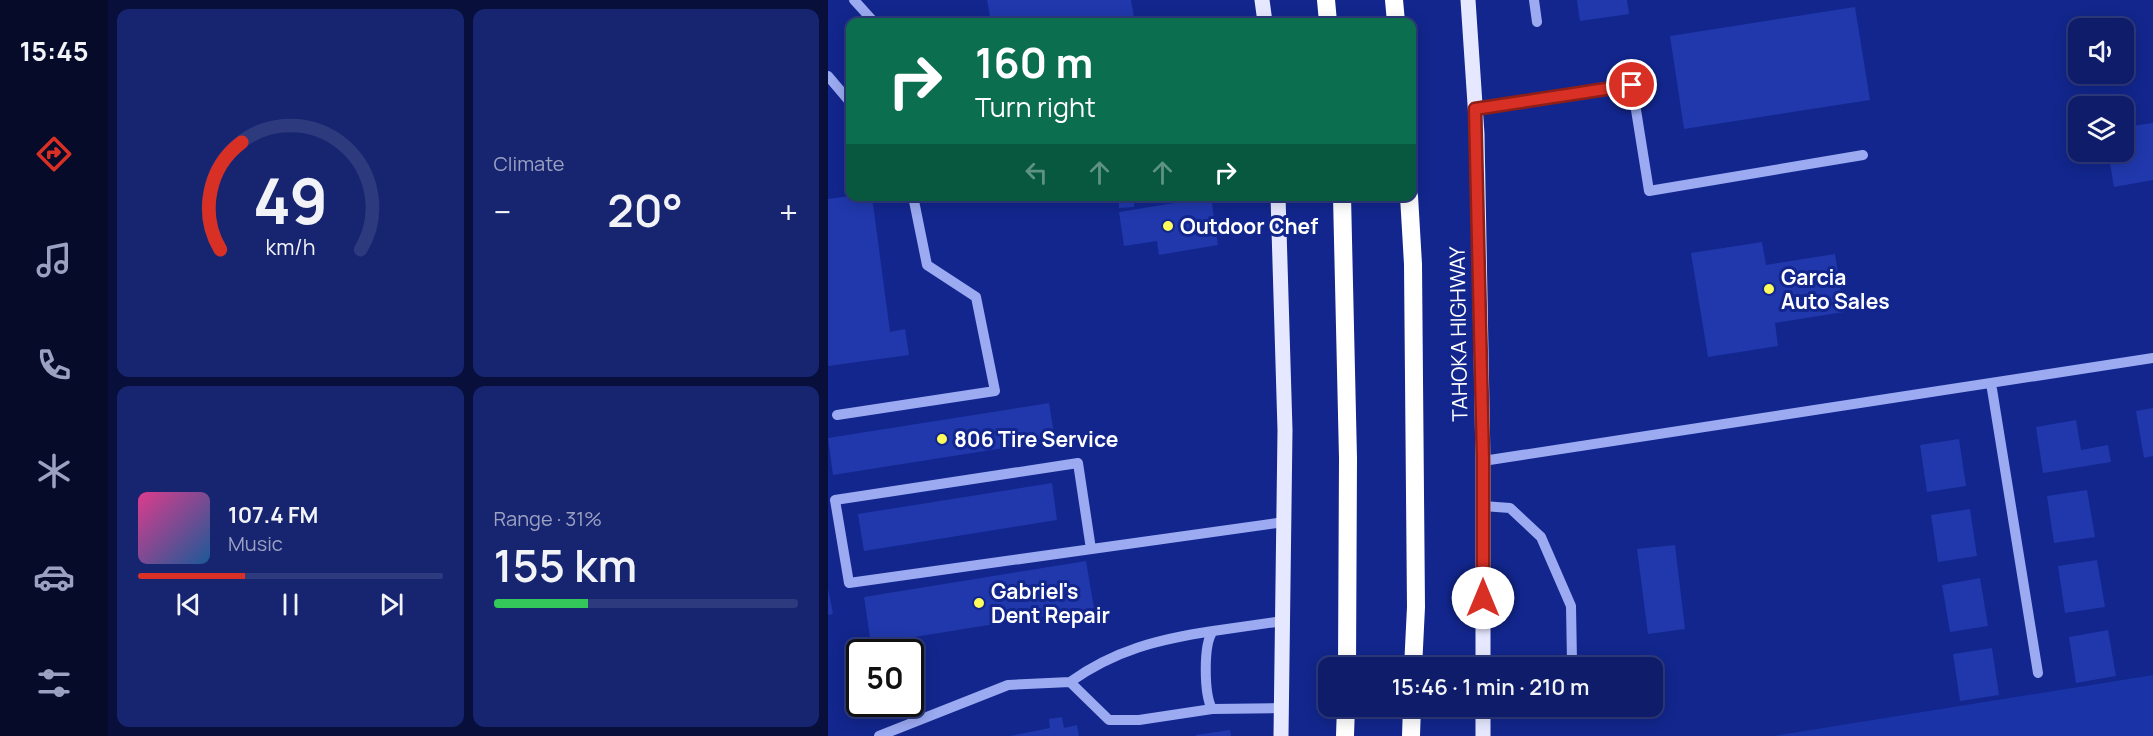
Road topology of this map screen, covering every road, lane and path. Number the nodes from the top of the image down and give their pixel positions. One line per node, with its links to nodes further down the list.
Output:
1 (854, 0): 7 (street)
2 (1262, 0): 8 (main road)
3 (1326, 0): 9 (highway)
4 (1394, 0): 10 (highway)
5 (1468, 0): 14 (main road, TAHOKA HIGHWAY)
6 (1534, 0): 11 (street)
7 (870, 18)
8 (1264, 18)
9 (1328, 18)
10 (1396, 18)
11 (1537, 22)
12 (828, 76): 13 (street)
13 (846, 97)
14 (1475, 109): 15 (street); 23 (main road, TAHOKA HIGHWAY)
15 (1863, 155)
16 (914, 201): 22 (street)
17 (1278, 201): 25 (main road)
18 (1342, 201): 29 (highway)
19 (1409, 201): 30 (highway, TAHOKA HIGHWAY)
20 (2153, 358): 21 (street)
21 (1991, 382): 23 (street); 33 (street)
22 (837, 415)
23 (1483, 460): 24 (main road, TAHOKA HIGHWAY)
24 (1483, 506): 31 (main road, TAHOKA HIGHWAY); 32 (street)
25 (1284, 522): 26 (street); 27 (main road)
26 (1091, 549): 26 (street)
27 (1283, 621): 28 (street); 35 (main road)
28 (1213, 631): 34 (street); 36 (street)
29 (1347, 657)
30 (1414, 657)
31 (1483, 657)
32 (1572, 657)
33 (2038, 672)
34 (1070, 682): 36 (street); 40 (street)
35 (1281, 708): 36 (street); 41 (main road)
36 (1212, 709)
37 (1346, 717): 42 (highway)
38 (1412, 717): 43 (highway)
39 (1483, 717): 44 (main road)
40 (879, 736)
41 (1281, 736)
42 (1346, 736)
43 (1411, 736)
44 (1483, 736)

